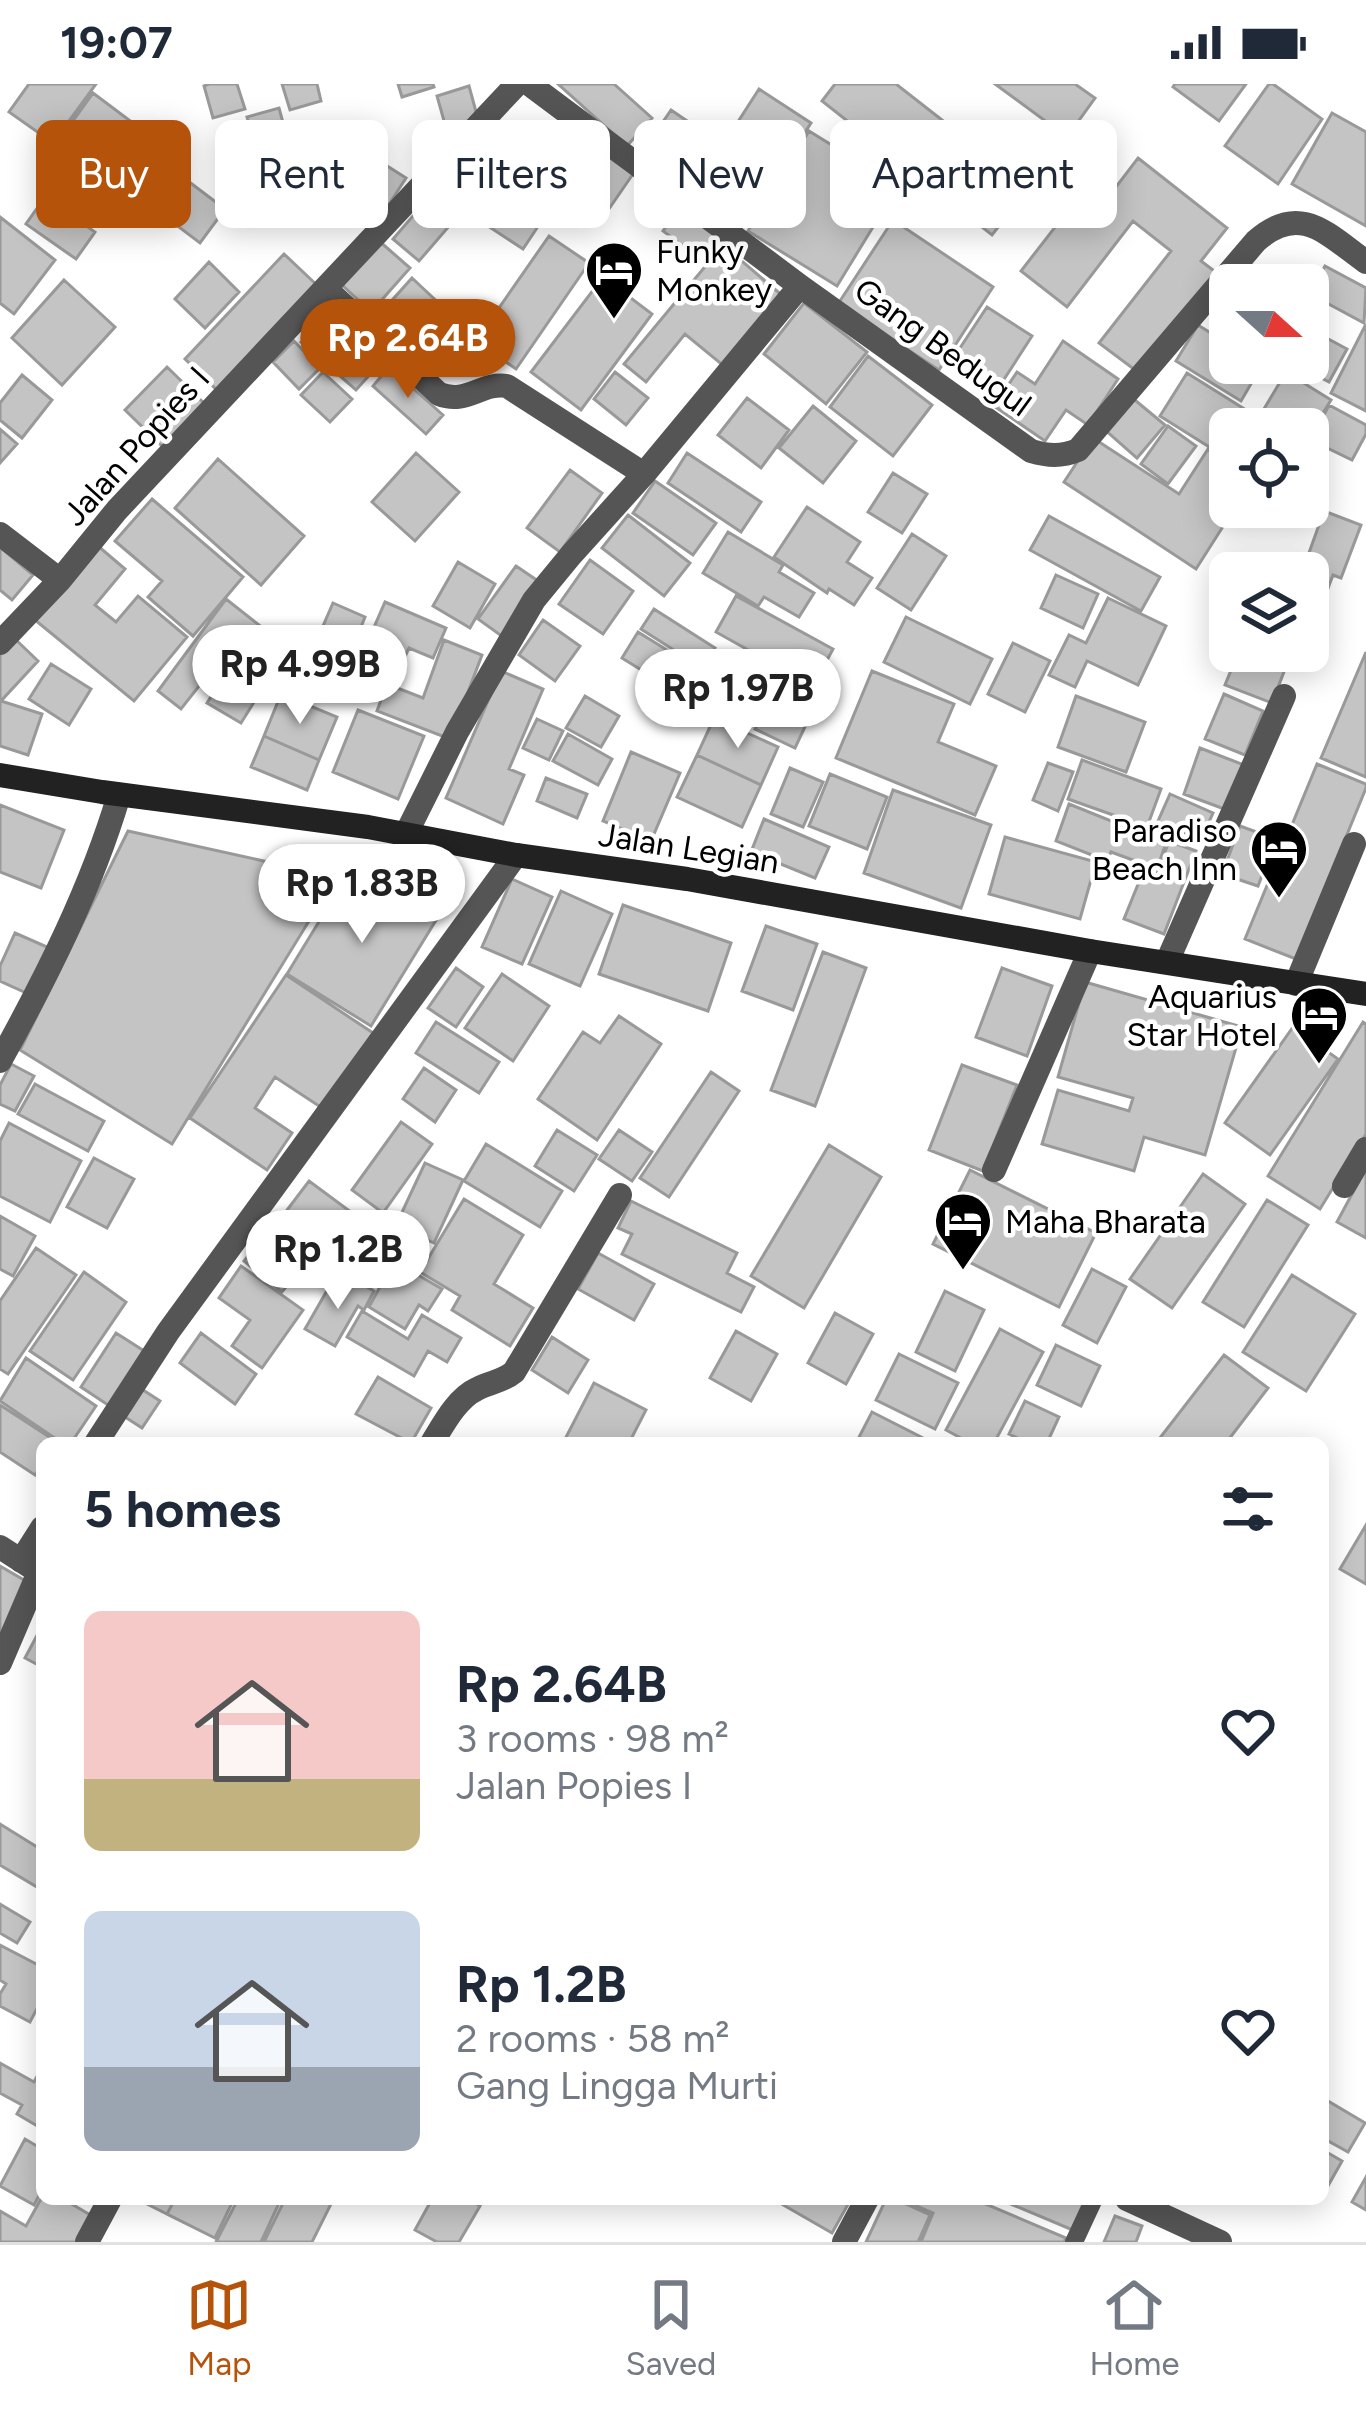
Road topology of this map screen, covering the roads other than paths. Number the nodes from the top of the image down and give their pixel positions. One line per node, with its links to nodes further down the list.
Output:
1 (518, 84): 5 (street, Jalan Popies I)
2 (530, 84): 4 (street, Gang Bedugul)
3 (1366, 262): 4 (street, Gang Bedugul)
4 (800, 286): 6 (street)
5 (326, 289): 6 (street); 8 (street, Jalan Popies I)
6 (644, 474): 13 (street)
7 (0, 534): 8 (street)
8 (60, 580): 9 (street, Jalan Popies I)
9 (0, 643)
10 (1284, 696): 17 (street)
11 (0, 775): 12 (main road, Jalan Legian)
12 (119, 794): 13 (main road, Jalan Legian); 20 (street)
13 (406, 834): 15 (main road, Jalan Legian)
14 (1354, 844): 18 (street)
15 (516, 855): 16 (main road, Jalan Legian); 25 (street)
16 (1090, 951): 17 (main road, Jalan Legian); 22 (street)
17 (1167, 962): 18 (main road, Jalan Legian)
18 (1297, 984): 19 (main road, Jalan Legian)
19 (1366, 994)
20 (0, 1061)
21 (1366, 1149): 23 (street)
22 (994, 1170)
23 (1344, 1186)
24 (620, 1195): 26 (street)
25 (100, 1437)
26 (436, 1437)
27 (26, 1563): 28 (street)
28 (0, 1664)
29 (107, 2205): 33 (street)
30 (865, 2205): 34 (street)
31 (1091, 2205): 35 (lane)
32 (1139, 2205): 36 (street)
33 (87, 2242)
34 (844, 2242)
35 (1074, 2242)
36 (1220, 2242)

